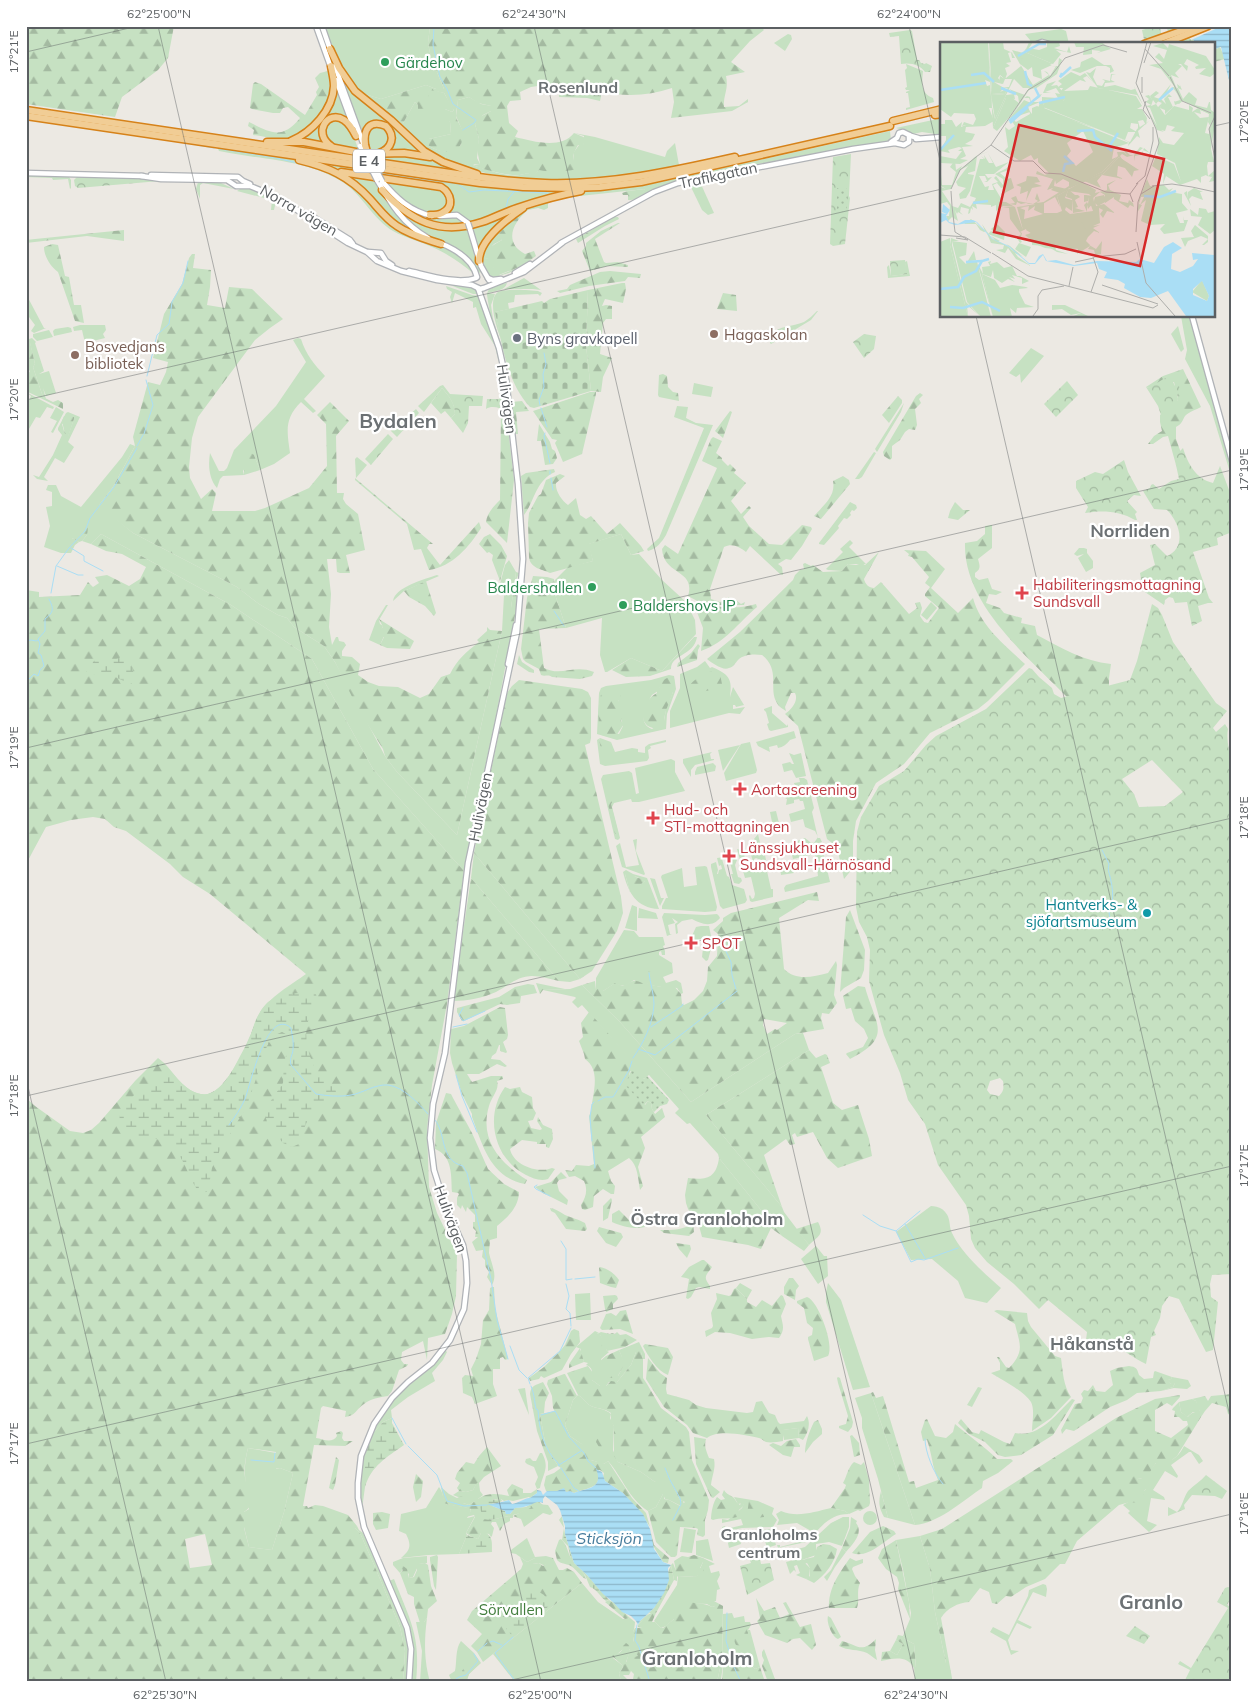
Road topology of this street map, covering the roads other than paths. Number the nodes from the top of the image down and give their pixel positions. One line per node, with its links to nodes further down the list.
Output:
1 (316, 26): 10 (main road)
2 (322, 26): 9 (main road)
3 (1208, 26): 4 (highway)
4 (1196, 28): 5 (highway); 6 (highway); 7 (highway); 8 (highway)
5 (1150, 42)
6 (1158, 42)
7 (1167, 42)
8 (1174, 42)
9 (330, 49): 22 (main road); 26 (highway, E 4)
10 (331, 66): 16 (main road); 21 (highway)
11 (940, 108): 15 (highway, E 4)
12 (26, 110): 20 (highway, E 4)
13 (940, 114): 15 (highway, E 4)
14 (26, 116): 24 (highway, E 4)
15 (892, 124): 31 (highway, E 4); 34 (highway, E 4)
16 (356, 136): 22 (main road); 23 (highway, E 4)
17 (940, 137): 18 (main road)
18 (909, 138): 19 (main road); 19 (main road)
19 (898, 140): 38 (main road, Trafikgatan)
20 (240, 142): 21 (highway, E 4); 31 (highway, E 4)
21 (288, 142): 23 (highway, E 4)
22 (363, 146): 25 (highway, E 4, bridge); 25 (highway, E 4); 32 (main road, bridge)
23 (337, 148): 25 (highway, E 4)
24 (284, 154): 27 (highway, E 4); 34 (highway, E 4)
25 (371, 155): 26 (highway, E 4); 32 (main road, bridge)
26 (433, 158): 31 (highway, E 4)
27 (337, 172): 37 (highway, E 4); 39 (highway, E 4)
28 (26, 173): 29 (main road)
29 (234, 180): 30 (main road, Norra vägen); 33 (main road, Norra vägen)
30 (241, 180): 33 (main road); 40 (main road, Norra vägen)
31 (497, 180)
32 (379, 181): 35 (main road); 37 (main road)
33 (239, 185): 40 (main road, Norra vägen)
34 (600, 187): 36 (highway, E 4)
35 (382, 190): 36 (highway, E 4); 39 (main road)
36 (529, 204): 42 (highway, E 4)
37 (430, 215): 42 (main road, bridge)
38 (562, 243): 43 (main road, Trafikgatan); 46 (main road, Trafikgatan)
39 (440, 244): 44 (main road)
40 (354, 245): 41 (main road, Norra vägen)
41 (377, 258): 44 (main road); 45 (main road, Norra vägen)
42 (479, 261): 43 (main road)
43 (486, 277): 44 (main road); 46 (main road)
44 (476, 278): 45 (main road)
45 (477, 287): 46 (main road); 47 (main road, Hulivägen)
46 (486, 287): 47 (main road, Hulivägen)
47 (486, 310): 52 (main road, Hulivägen)
48 (1194, 318): 50 (main road)
49 (1194, 318): 51 (main road)
50 (1232, 455)
51 (1232, 461)
52 (409, 1682)

